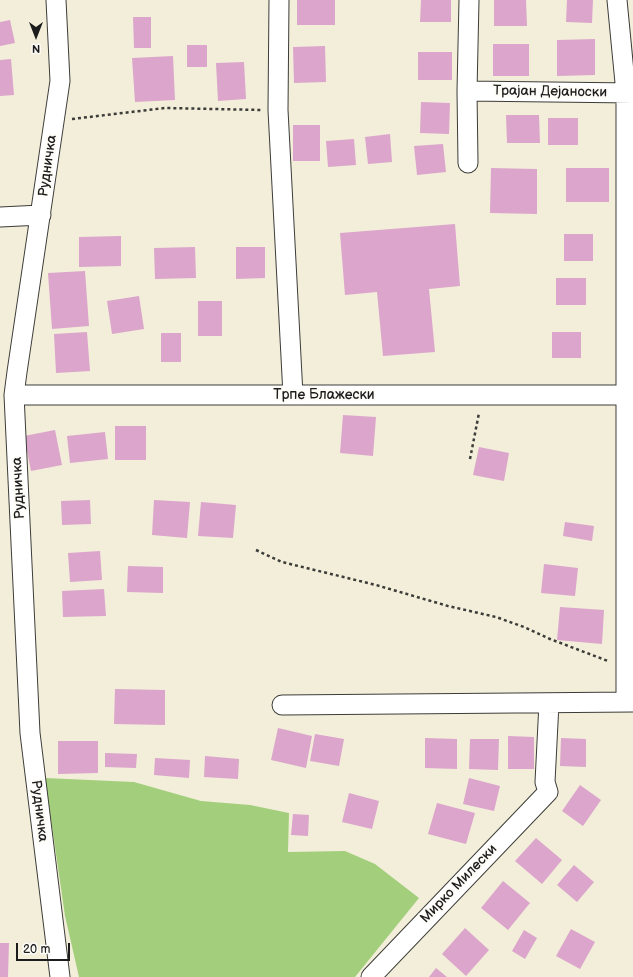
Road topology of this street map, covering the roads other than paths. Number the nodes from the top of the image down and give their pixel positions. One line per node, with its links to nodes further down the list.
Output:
1 (56, 0): 8 (street, Рудничка)
2 (278, 0): 12 (street)
3 (469, 0): 5 (street)
4 (617, 0): 6 (street)
5 (467, 91): 6 (street, Трајан Дејаноски); 7 (street)
6 (630, 93): 13 (street)
7 (468, 163)
8 (41, 215): 9 (street); 10 (street, Рудничка)
9 (0, 217)
10 (8, 372): 11 (street, Рудничка)
11 (14, 395): 12 (street, Трпе Блажески); 17 (street, Рудничка)
12 (293, 395): 13 (street, Трпе Блажески)
13 (630, 395): 14 (street)
14 (629, 702): 15 (street)
15 (549, 703): 16 (street); 18 (street, Мирко Милески)
16 (282, 705)
17 (60, 977)
18 (371, 977)

